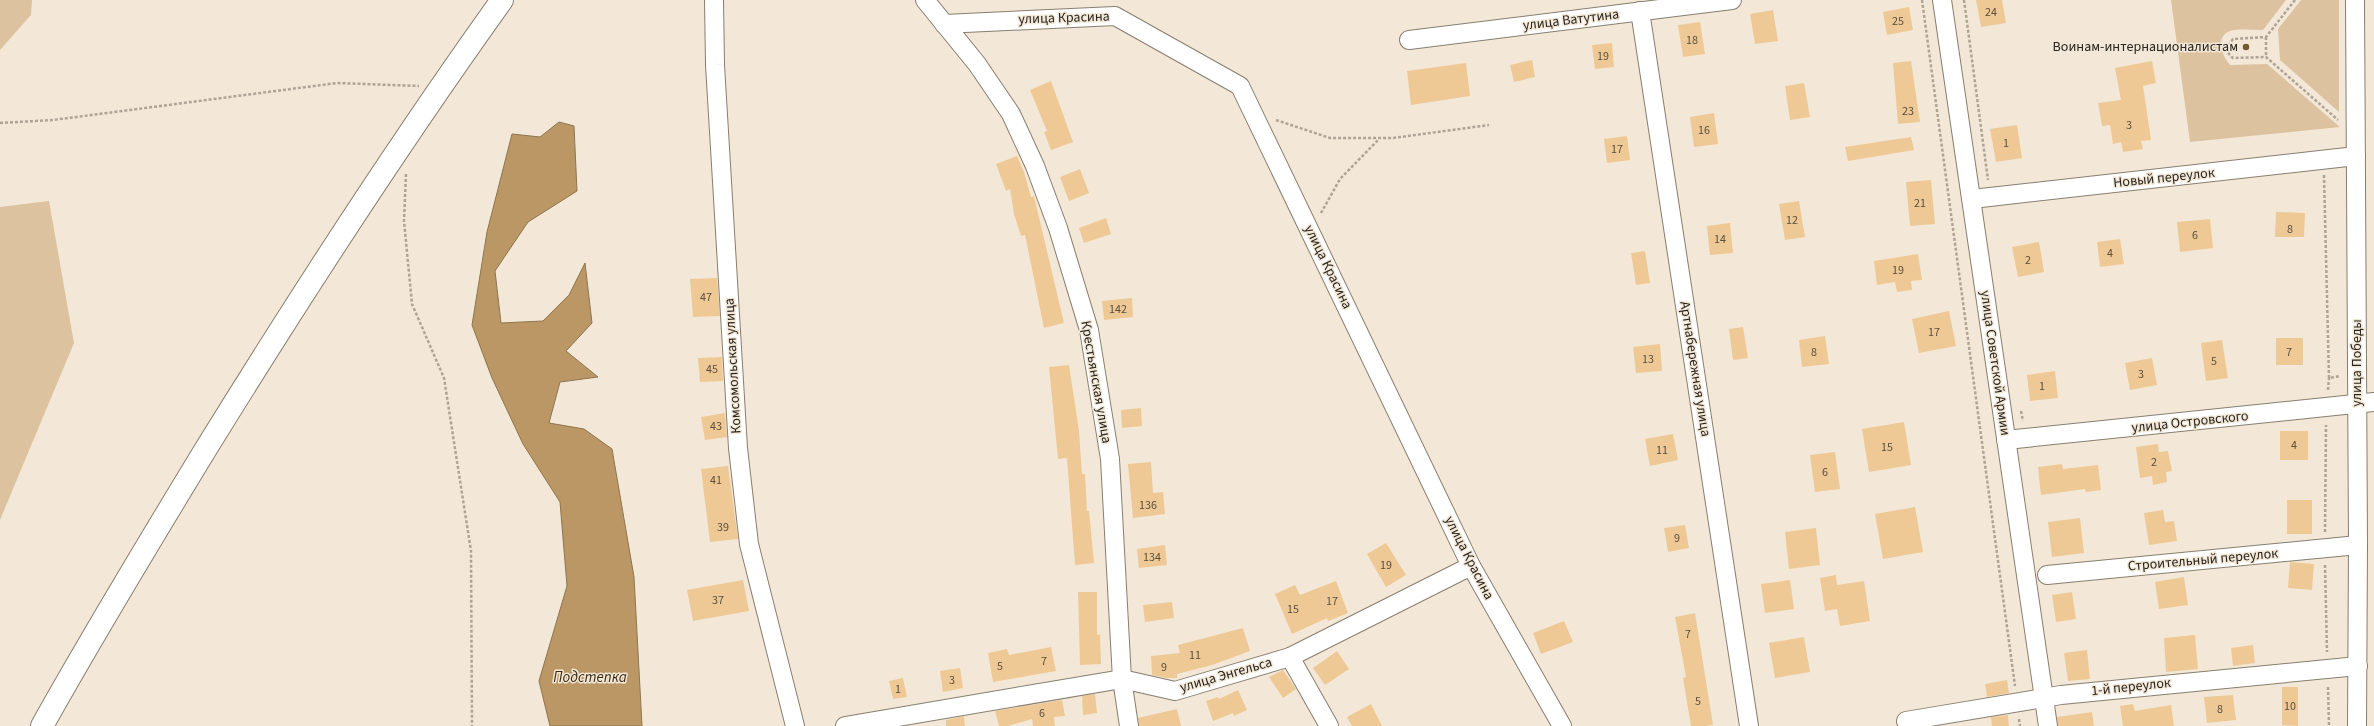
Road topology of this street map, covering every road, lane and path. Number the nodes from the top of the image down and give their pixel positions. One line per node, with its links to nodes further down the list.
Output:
1 (502, 0): 15 (main road)
2 (714, 0): 40 (street, Комсомольская улица)
3 (925, 0): 11 (street, Крестьянская улица)
4 (1732, 0): 10 (street, улица Ватутина)
5 (1922, 0): 36 (path)
6 (1942, 0): 24 (street, улица Советской Армии)
7 (2295, 0): 12 (path)
8 (2355, 0): 21 (street, улица Победы)
9 (1615, 7): 10 (street, улица Ватутина); 13 (street, улица Ватутина)
10 (1640, 11): 45 (street, Артнабережная улица)
11 (944, 24): 16 (street, улица Красина); 34 (street, Крестьянская улица)
12 (2266, 37): 14 (path); 14 (path)
13 (1409, 40)
14 (2266, 56): 17 (path)
15 (440, 87): 18 (path); 38 (main road)
16 (1253, 112): 20 (path); 25 (street, улица Красина)
17 (2341, 122)
18 (0, 123)
19 (1490, 125): 20 (path)
20 (1379, 138): 25 (path)
21 (2356, 156): 22 (street, Новый переулок); 26 (street, улица Победы)
22 (2324, 160): 24 (street, Новый переулок); 26 (path)
23 (406, 166): 39 (path)
24 (1972, 199): 28 (street, улица Советской Армии)
25 (1310, 231): 30 (street, улица Красина)
26 (2357, 374): 27 (street, улица Победы)
27 (2366, 404): 28 (street, улица Островского); 29 (street, улица Победы)
28 (2006, 440): 35 (street, улица Советской Армии)
29 (2358, 546): 31 (street, Строительный переулок); 33 (street, улица Победы)
30 (1471, 566): 32 (street, улица Энгельса); 44 (street, улица Красина)
31 (2047, 575)
32 (1290, 656): 34 (street, улица Энгельса); 43 (street)
33 (2358, 666): 35 (street, 1-й переулок); 48 (street, улица Победы)
34 (1122, 679): 41 (street, улица Энгельса); 42 (street, Крестьянская улица)
35 (2044, 697): 36 (street, 1-й переулок); 47 (street, улица Советской Армии)
36 (2017, 702): 37 (street, 1-й переулок); 46 (path)
37 (1906, 721)
38 (42, 726)
39 (472, 726)
40 (795, 726)
41 (845, 726)
42 (1129, 726)
43 (1329, 726)
44 (1562, 726)
45 (1749, 726)
46 (2020, 726)
47 (2048, 726)
48 (2357, 726)

